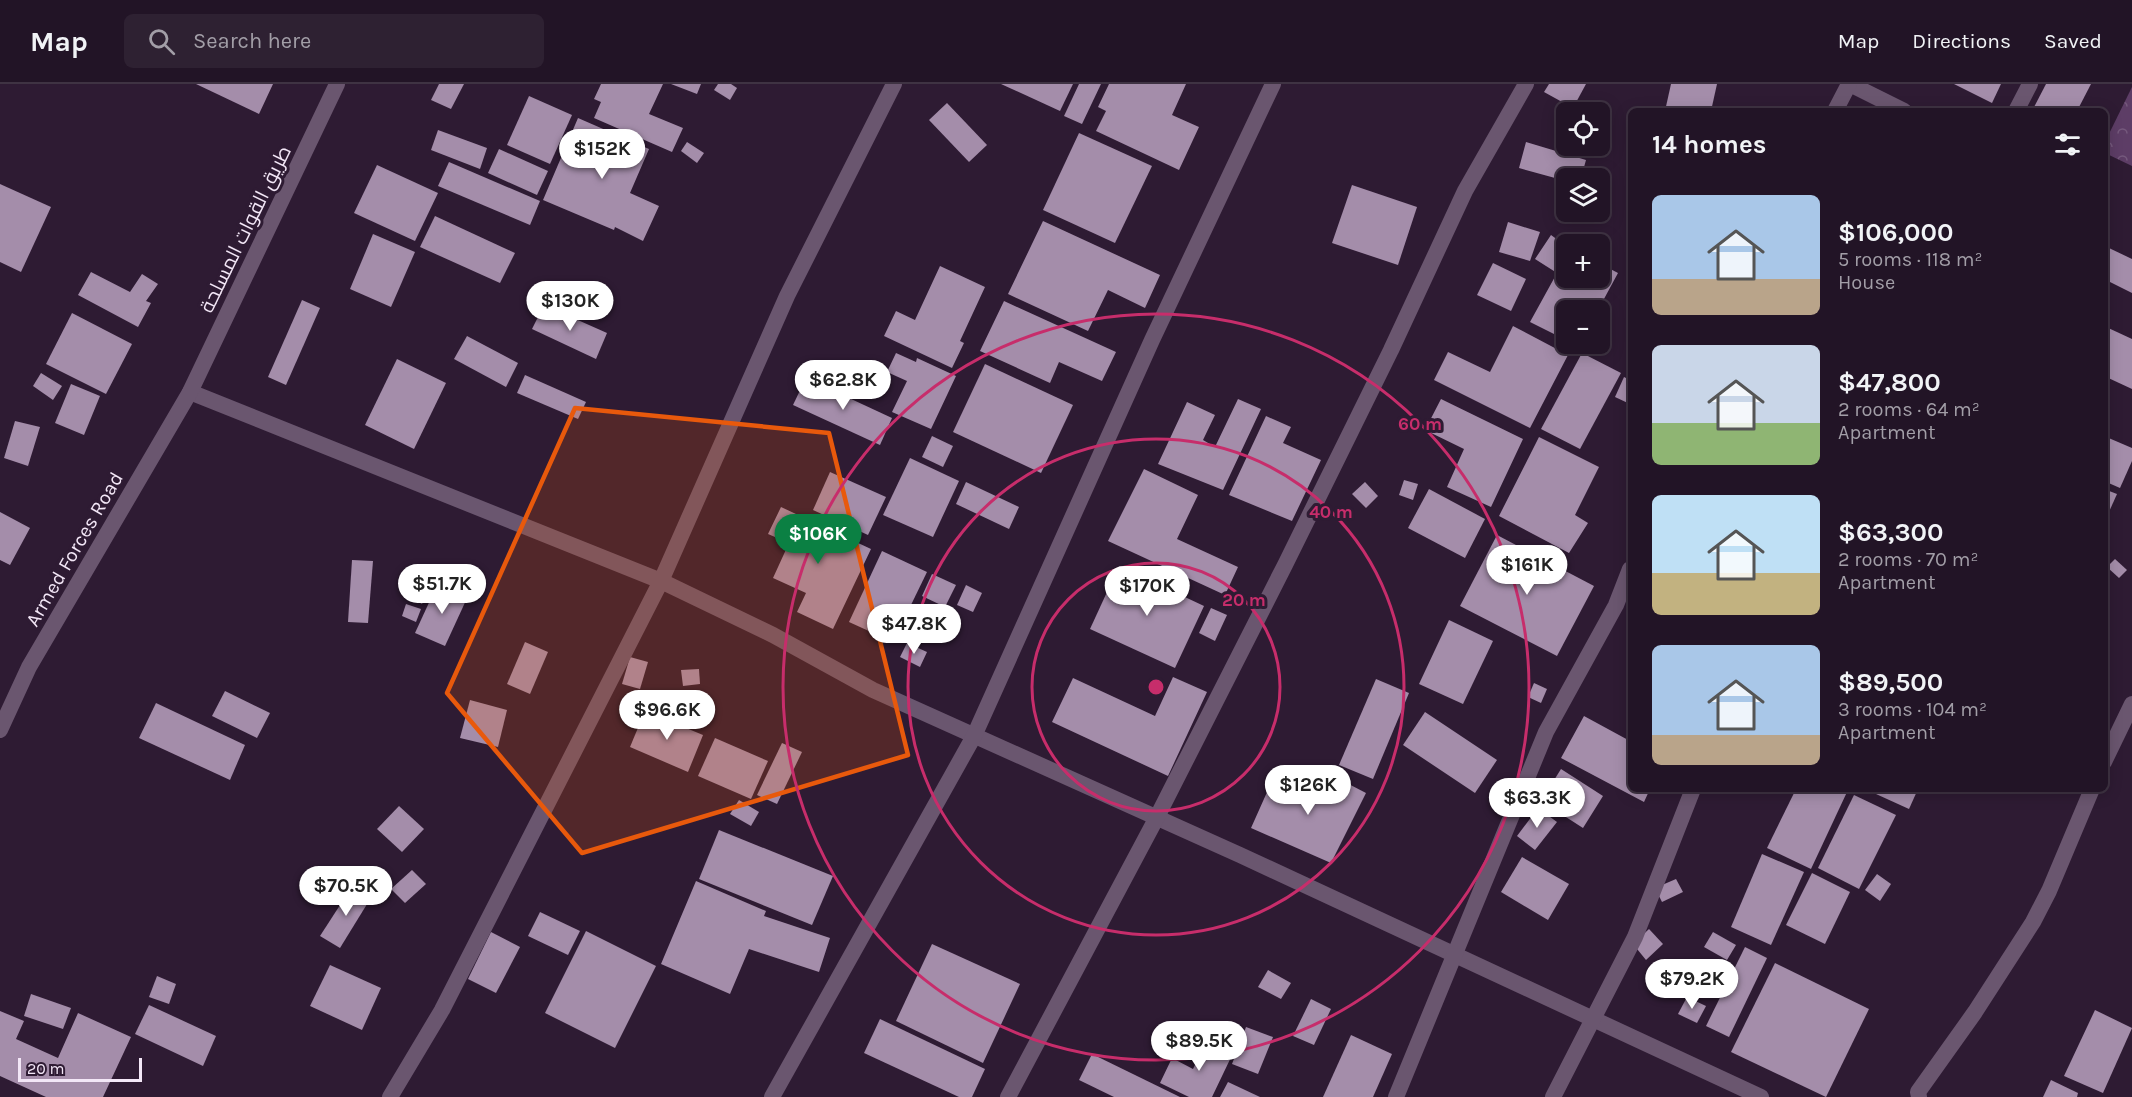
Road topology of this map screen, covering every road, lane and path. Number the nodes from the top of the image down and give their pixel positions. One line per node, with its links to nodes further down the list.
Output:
1 (337, 84): 10 (street, طريق القوات المسلحة)
2 (894, 84): 12 (street)
3 (1273, 84): 15 (street)
4 (1526, 84): 19 (street)
5 (1849, 84): 7 (street); 8 (street)
6 (2030, 84): 9 (street)
7 (1837, 108)
8 (1898, 108)
9 (2018, 108)
10 (190, 392): 12 (street); 14 (street, Armed Forces Road)
11 (1628, 574): 20 (street)
12 (661, 581): 15 (street); 22 (street)
13 (2132, 704): 16 (street)
14 (0, 730)
15 (974, 736): 19 (street); 23 (street)
16 (2108, 754)
17 (1692, 792): 21 (street)
18 (2091, 792): 28 (street)
19 (1157, 818): 20 (street); 24 (street)
20 (1453, 954): 21 (street); 25 (street)
21 (1592, 1019): 26 (street); 27 (street)
22 (390, 1097)
23 (772, 1097)
24 (1008, 1097)
25 (1396, 1097)
26 (1553, 1097)
27 (1761, 1097)
28 (1919, 1097)

